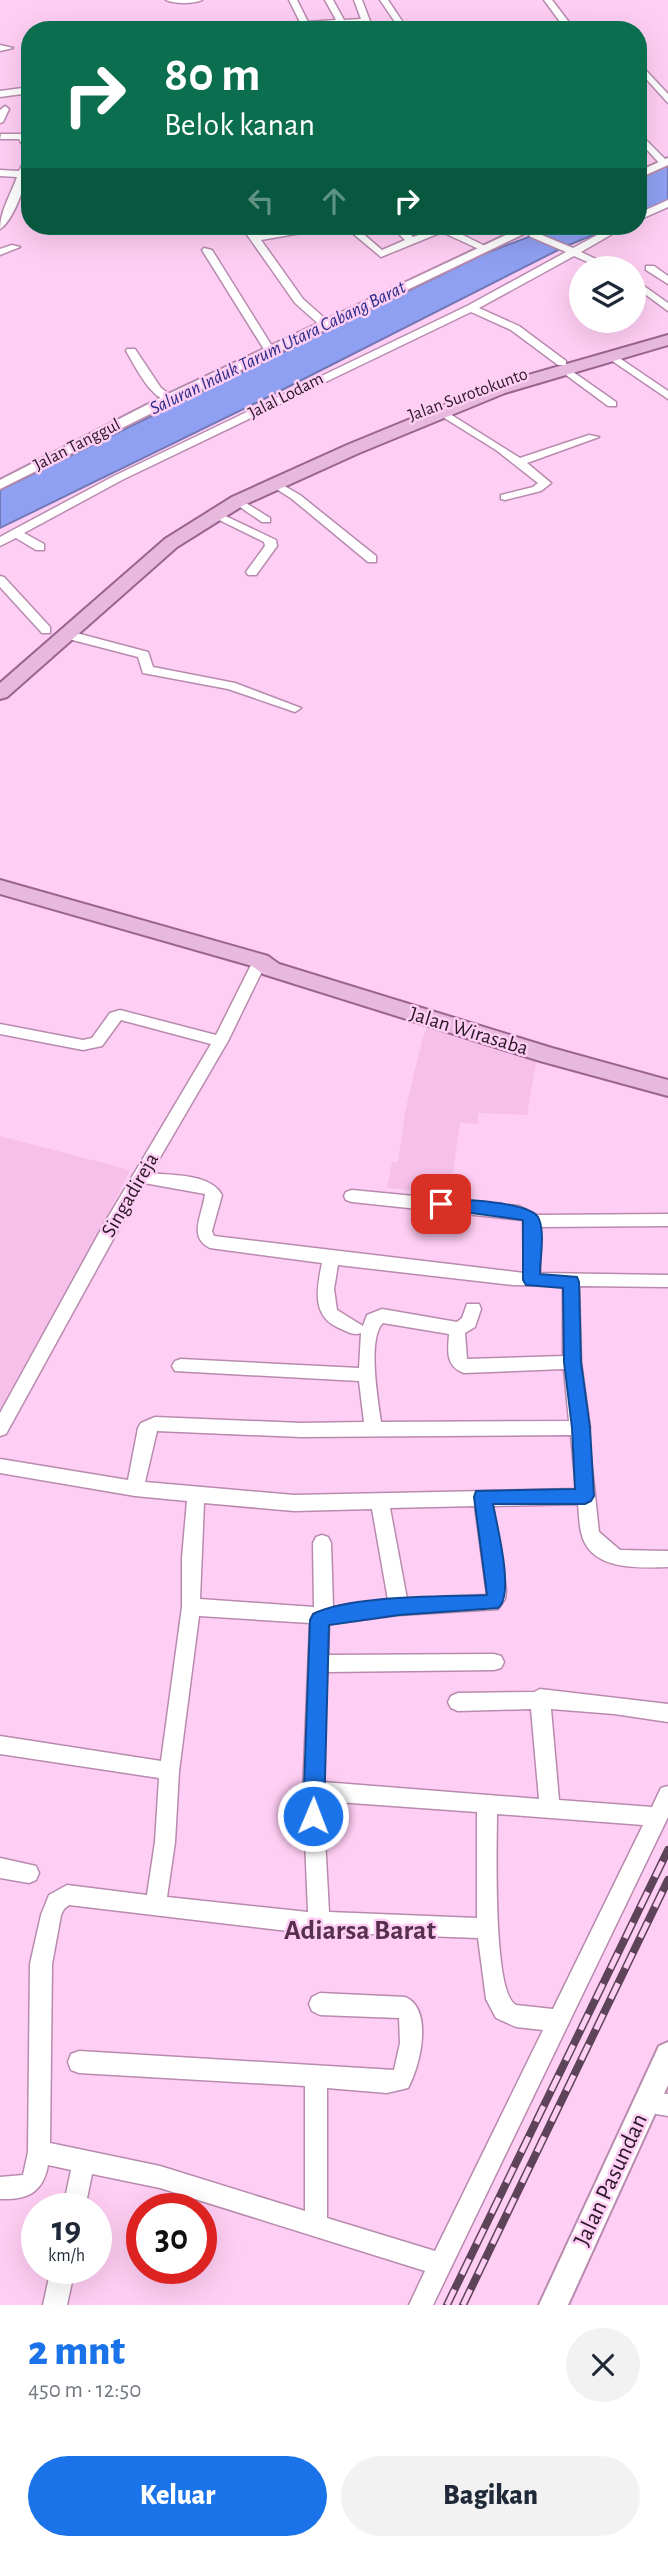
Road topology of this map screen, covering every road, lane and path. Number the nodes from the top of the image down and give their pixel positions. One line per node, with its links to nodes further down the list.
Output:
1 (170, 0): 2 (street)
2 (198, 0)
3 (293, 0): 8 (street)
4 (329, 0): 9 (street)
5 (358, 0): 10 (street)
6 (384, 0): 11 (street)
7 (548, 0): 12 (street)
8 (303, 21)
9 (340, 21)
10 (368, 21)
11 (398, 21)
12 (564, 21)
13 (647, 75): 18 (street)
14 (0, 85): 15 (street)
15 (21, 87)
16 (21, 90): 17 (street)
17 (0, 94)
18 (668, 100)
19 (5, 109): 20 (street)
20 (0, 124): 21 (street); 23 (street)
21 (20, 125)
22 (21, 136): 23 (street)
23 (0, 137)
24 (647, 144): 25 (street)
25 (666, 162): 26 (street)
26 (647, 171)
27 (0, 173): 28 (street)
28 (21, 174)
29 (21, 177): 32 (street)
30 (668, 203): 31 (street)
31 (647, 213)
32 (0, 226)
33 (266, 235): 41 (street)
34 (359, 235): 42 (street)
35 (405, 235): 42 (street)
36 (425, 235): 42 (street)
37 (457, 235): 44 (street)
38 (519, 235): 44 (street, Jalan Tanggul)
39 (541, 235): 46 (street)
40 (601, 235): 46 (street, Jalal Lodam)
41 (253, 237): 54 (street)
42 (411, 241)
43 (16, 247): 47 (street)
44 (484, 248): 54 (street, Jalan Tanggul)
45 (207, 250): 58 (street)
46 (568, 250): 48 (street); 52 (street, Jalal Lodam)
47 (0, 252)
48 (582, 256)
49 (650, 268): 50 (street)
50 (668, 281)
51 (646, 291): 53 (street)
52 (471, 307): 61 (street); 75 (street, Jalal Lodam)
53 (668, 308)
54 (326, 325): 58 (street, Jalan Tanggul)
55 (668, 333): 60 (main road, Jalan Surotokunto)
56 (668, 340): 59 (main road, Jalan Surotokunto)
57 (131, 351): 63 (street)
58 (270, 351): 63 (street, Jalan Tanggul)
59 (612, 356): 60 (main road, Jalan Surotokunto); 62 (street)
60 (584, 361): 61 (main road, Jalan Surotokunto)
61 (564, 366): 64 (street); 65 (main road, Jalan Surotokunto); 66 (main road, Jalan Surotokunto)
62 (668, 396)
63 (169, 399): 70 (street, Jalan Tanggul)
64 (612, 404)
65 (442, 412): 66 (main road, Jalan Surotokunto); 68 (street)
66 (395, 427): 69 (main road, Jalan Surotokunto)
67 (593, 437): 68 (street)
68 (520, 462): 71 (street)
69 (276, 479): 72 (main road); 78 (street); 81 (main road)
70 (0, 485)
71 (505, 497)
72 (238, 501): 73 (main road); 74 (street)
73 (215, 514): 79 (street); 81 (main road)
74 (267, 520)
75 (15, 533): 76 (street, Jalal Lodam); 77 (street)
76 (0, 542)
77 (40, 547)
78 (372, 559)
79 (252, 572)
80 (0, 580): 81 (street)
81 (55, 632): 82 (main road); 83 (main road); 84 (street)
82 (0, 669)
83 (0, 693)
84 (295, 708)
85 (0, 887): 87 (main road, Jalan Wirasaba)
86 (0, 898): 87 (main road, Jalan Wirasaba)
87 (262, 967): 89 (street, Singadireja); 90 (main road, Jalan Wirasaba)
88 (0, 1029): 89 (street)
89 (220, 1041): 91 (street, Singadireja)
90 (668, 1088)
91 (140, 1177): 95 (street); 106 (street, Singadireja)
92 (352, 1196): 94 (street)
93 (668, 1220): 94 (street)
94 (532, 1221): 96 (street)
95 (331, 1257): 96 (street); 100 (street)
96 (532, 1280): 98 (street)
97 (668, 1281): 98 (street)
98 (571, 1282): 102 (street)
99 (472, 1309): 101 (street)
100 (355, 1328)
101 (457, 1329): 102 (street); 104 (street)
102 (572, 1362): 105 (street)
103 (181, 1366): 104 (street)
104 (368, 1375): 107 (street)
105 (581, 1428): 107 (street); 111 (street)
106 (0, 1429)
107 (373, 1429): 109 (street)
108 (0, 1466): 109 (street)
109 (135, 1489): 110 (street)
110 (196, 1496): 113 (street); 116 (street)
111 (585, 1496): 112 (street); 115 (street)
112 (483, 1497): 113 (street); 117 (street)
113 (380, 1500): 117 (street)
114 (322, 1543): 118 (street)
115 (668, 1559)
116 (191, 1607): 118 (street); 125 (street)
117 (399, 1607): 118 (street)
118 (324, 1616): 120 (street)
119 (494, 1662): 120 (street)
120 (319, 1664): 126 (street)
121 (540, 1698): 122 (street); 123 (street); 129 (street)
122 (458, 1702)
123 (668, 1713)
124 (0, 1745): 125 (street)
125 (169, 1771): 133 (street)
126 (313, 1791): 128 (street); 134 (street)
127 (668, 1795): 130 (street)
128 (487, 1803): 129 (street); 135 (street)
129 (550, 1810): 130 (street)
130 (658, 1817): 137 (street)
131 (0, 1868): 132 (street)
132 (29, 1873)
133 (156, 1905): 134 (street); 142 (street)
134 (319, 1920): 135 (street)
135 (488, 1928): 137 (street)
136 (320, 2004): 140 (street)
137 (558, 2020): 147 (street)
138 (668, 2055): 141 (street, Jalan Pasundan)
139 (79, 2062): 140 (street)
140 (316, 2076): 146 (street)
141 (657, 2104): 151 (street, Jalan Pasundan)
142 (39, 2152): 143 (street); 144 (street)
143 (84, 2160): 145 (street); 146 (street)
144 (0, 2188)
145 (77, 2193)
146 (316, 2226): 147 (street)
147 (440, 2264): 150 (street)
148 (59, 2284): 149 (street)
149 (55, 2305)
150 (421, 2305)
151 (553, 2305)

